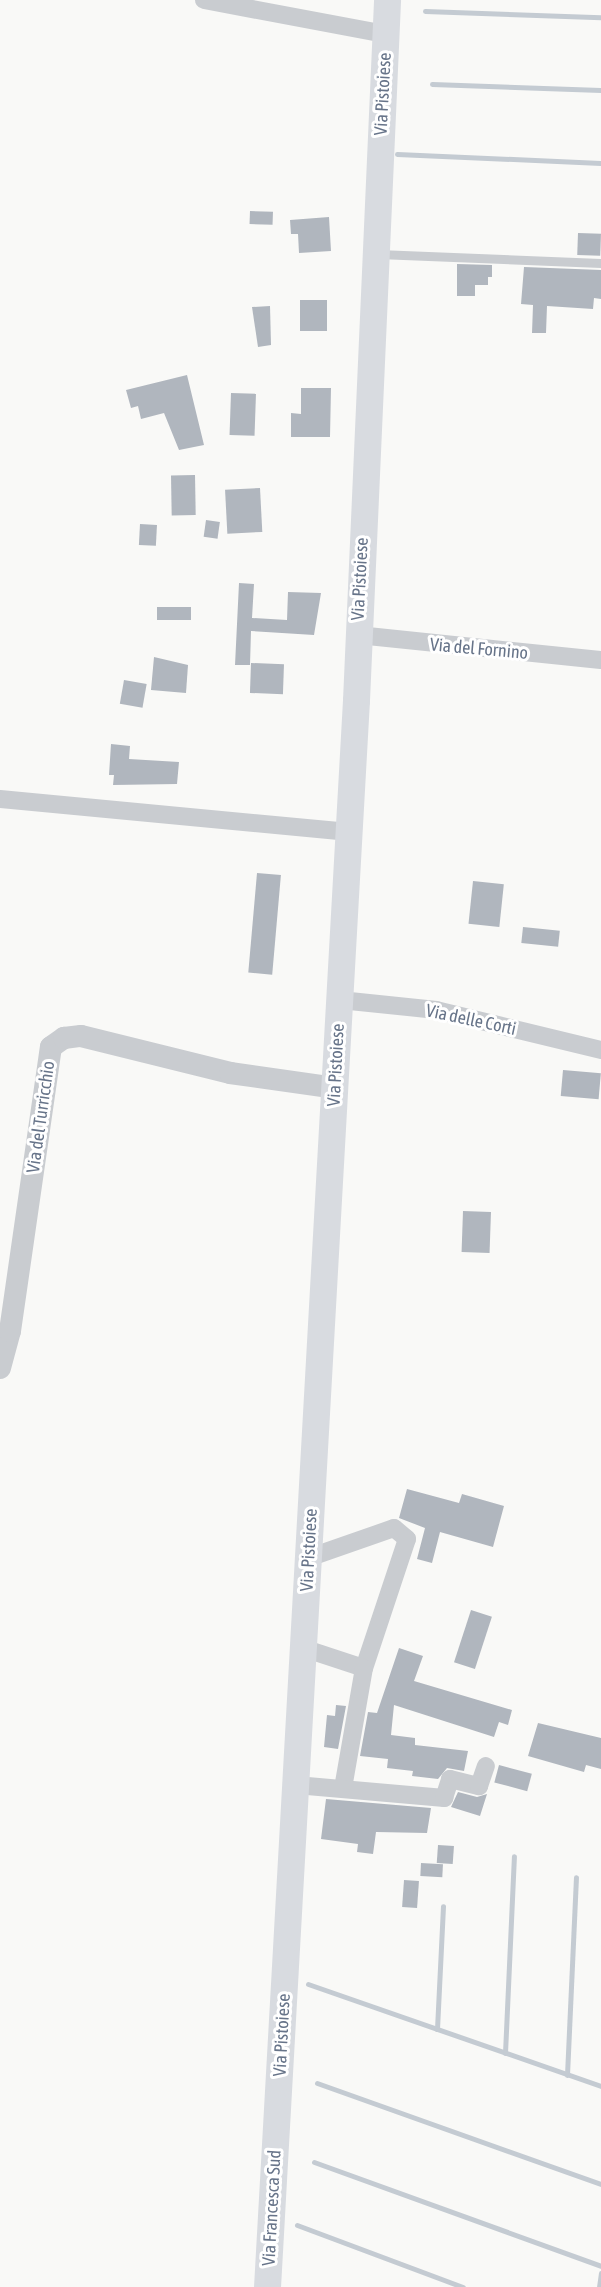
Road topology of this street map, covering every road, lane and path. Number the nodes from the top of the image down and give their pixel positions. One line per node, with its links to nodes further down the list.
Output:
1 (204, 0): 3 (street)
2 (387, 0): 3 (main road, Via Pistoiese)
3 (386, 34): 4 (main road, Via Pistoiese)
4 (375, 254): 5 (lane); 6 (main road, Via Pistoiese)
5 (601, 263)
6 (358, 635): 7 (street, Via del Fornino); 9 (main road, Via Pistoiese)
7 (601, 660)
8 (0, 799): 9 (street)
9 (349, 832): 10 (main road, Via Pistoiese)
10 (340, 1000): 11 (street, Via delle Corti); 12 (main road, Via Pistoiese)
11 (601, 1050)
12 (335, 1088): 13 (street, Via del Turricchio); 14 (main road, Via Pistoiese)
13 (0, 1368)
14 (308, 1558): 15 (main road, Via Pistoiese); 16 (street)
15 (303, 1648): 16 (street); 18 (main road, Via Pistoiese)
16 (364, 1668): 19 (street)
17 (486, 1766): 19 (street)
18 (296, 1785): 19 (street); 20 (main road, Via Pistoiese)
19 (344, 1788)
20 (276, 2129): 21 (main road, Via Francesca Sud)
21 (267, 2287)

